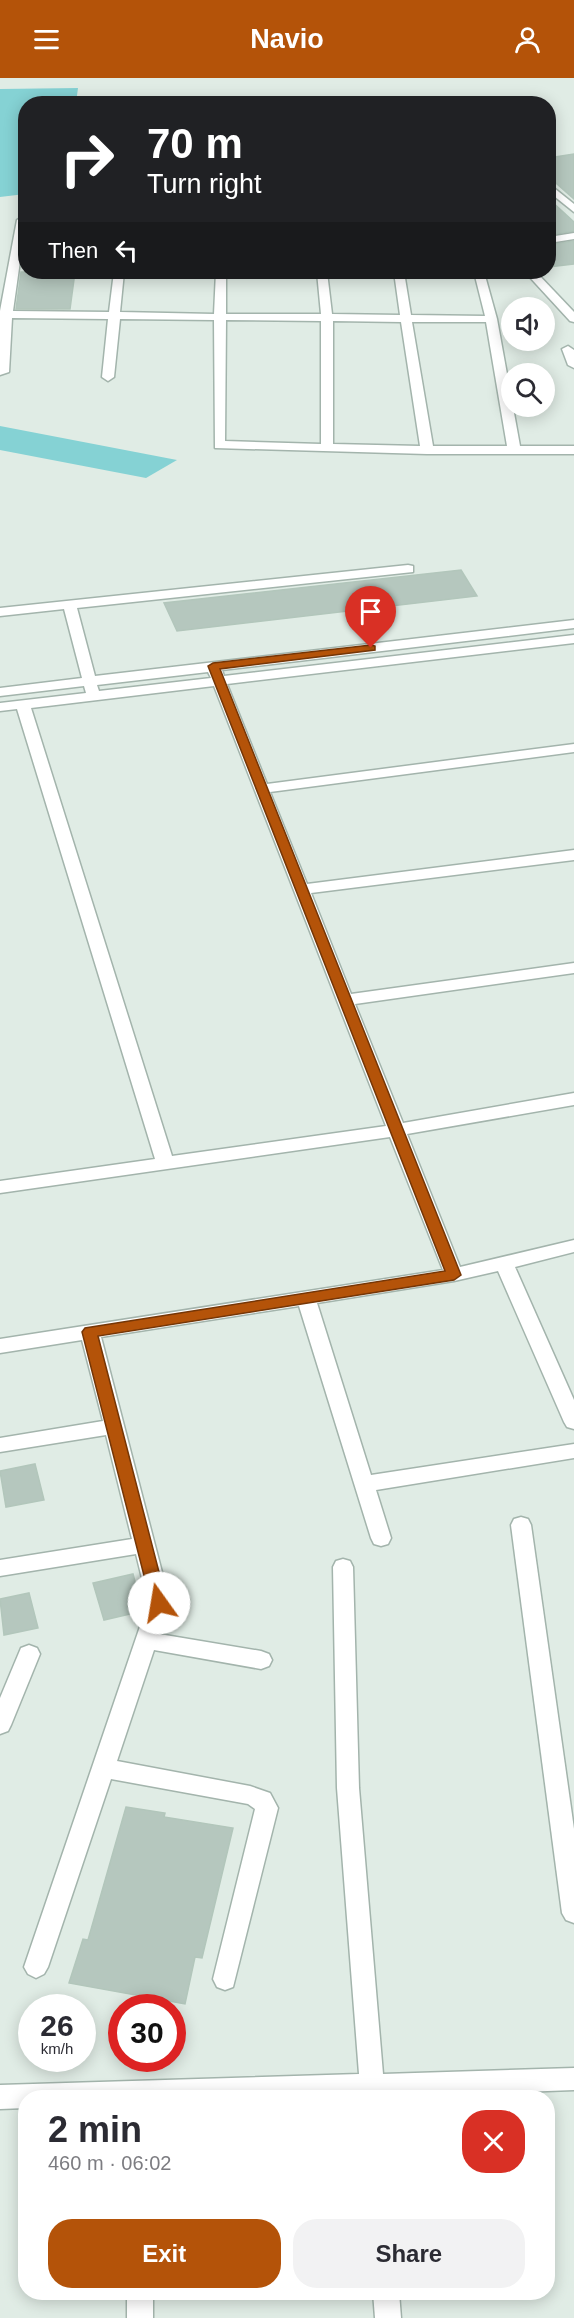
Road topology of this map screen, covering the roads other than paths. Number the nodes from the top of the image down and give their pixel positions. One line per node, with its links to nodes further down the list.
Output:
1 (556, 193): 2 (street)
2 (574, 209)
3 (574, 236): 4 (street)
4 (556, 239)
5 (18, 240): 12 (street)
6 (118, 279): 13 (street)
7 (221, 279): 14 (street)
8 (323, 279): 15 (street)
9 (400, 279): 16 (street)
10 (481, 279): 17 (street)
11 (537, 279): 18 (street)
12 (3, 314): 13 (street); 21 (street)
13 (112, 315): 14 (street); 22 (street)
14 (220, 317): 15 (street); 23 (street)
15 (327, 318): 16 (street); 23 (street)
16 (406, 319): 17 (street); 25 (street)
17 (491, 319): 24 (street)
18 (574, 319)
19 (568, 349): 20 (street)
20 (574, 365)
21 (3, 372)
22 (108, 377)
23 (327, 448): 25 (street)
24 (514, 449): 25 (street); 26 (street)
25 (427, 450)
26 (574, 450)
27 (408, 569): 28 (street)
28 (70, 605): 29 (street); 33 (street)
29 (1, 610)
30 (574, 624): 32 (street)
31 (574, 639): 32 (street)
32 (216, 674): 33 (street); 35 (street); 39 (street)
33 (90, 681): 34 (street); 35 (street)
34 (0, 692)
35 (94, 696): 36 (street)
36 (23, 704): 37 (street); 46 (street)
37 (0, 707)
38 (574, 748): 39 (street)
39 (262, 789): 41 (street)
40 (574, 855): 41 (street)
41 (302, 889): 43 (street)
42 (574, 968): 43 (street)
43 (346, 1000): 45 (street)
44 (574, 1099): 45 (street)
45 (397, 1130): 46 (street); 50 (street)
46 (165, 1163): 47 (street)
47 (0, 1187)
48 (574, 1246): 49 (street)
49 (504, 1263): 50 (street); 54 (street)
50 (454, 1275): 51 (street)
51 (306, 1298): 52 (street); 58 (street)
52 (90, 1332): 53 (street); 55 (street)
53 (0, 1346)
54 (574, 1422)
55 (116, 1426): 56 (street); 61 (street)
56 (0, 1445)
57 (574, 1450): 58 (street)
58 (364, 1484): 60 (street)
59 (521, 1525): 69 (street)
60 (381, 1538)
61 (146, 1545): 63 (street); 64 (street)
62 (343, 1567): 73 (street)
63 (0, 1568)
64 (146, 1640): 66 (street); 68 (street)
65 (29, 1654): 67 (street)
66 (261, 1660)
67 (0, 1725)
68 (103, 1768): 70 (street); 71 (street)
69 (574, 1913)
70 (36, 1967)
71 (225, 1979)
72 (574, 2079): 73 (street)
73 (373, 2090)
74 (0, 2097): 75 (street)
75 (18, 2097)
76 (140, 2300): 78 (street)
77 (387, 2300): 79 (street)
78 (140, 2318)
79 (388, 2318)

